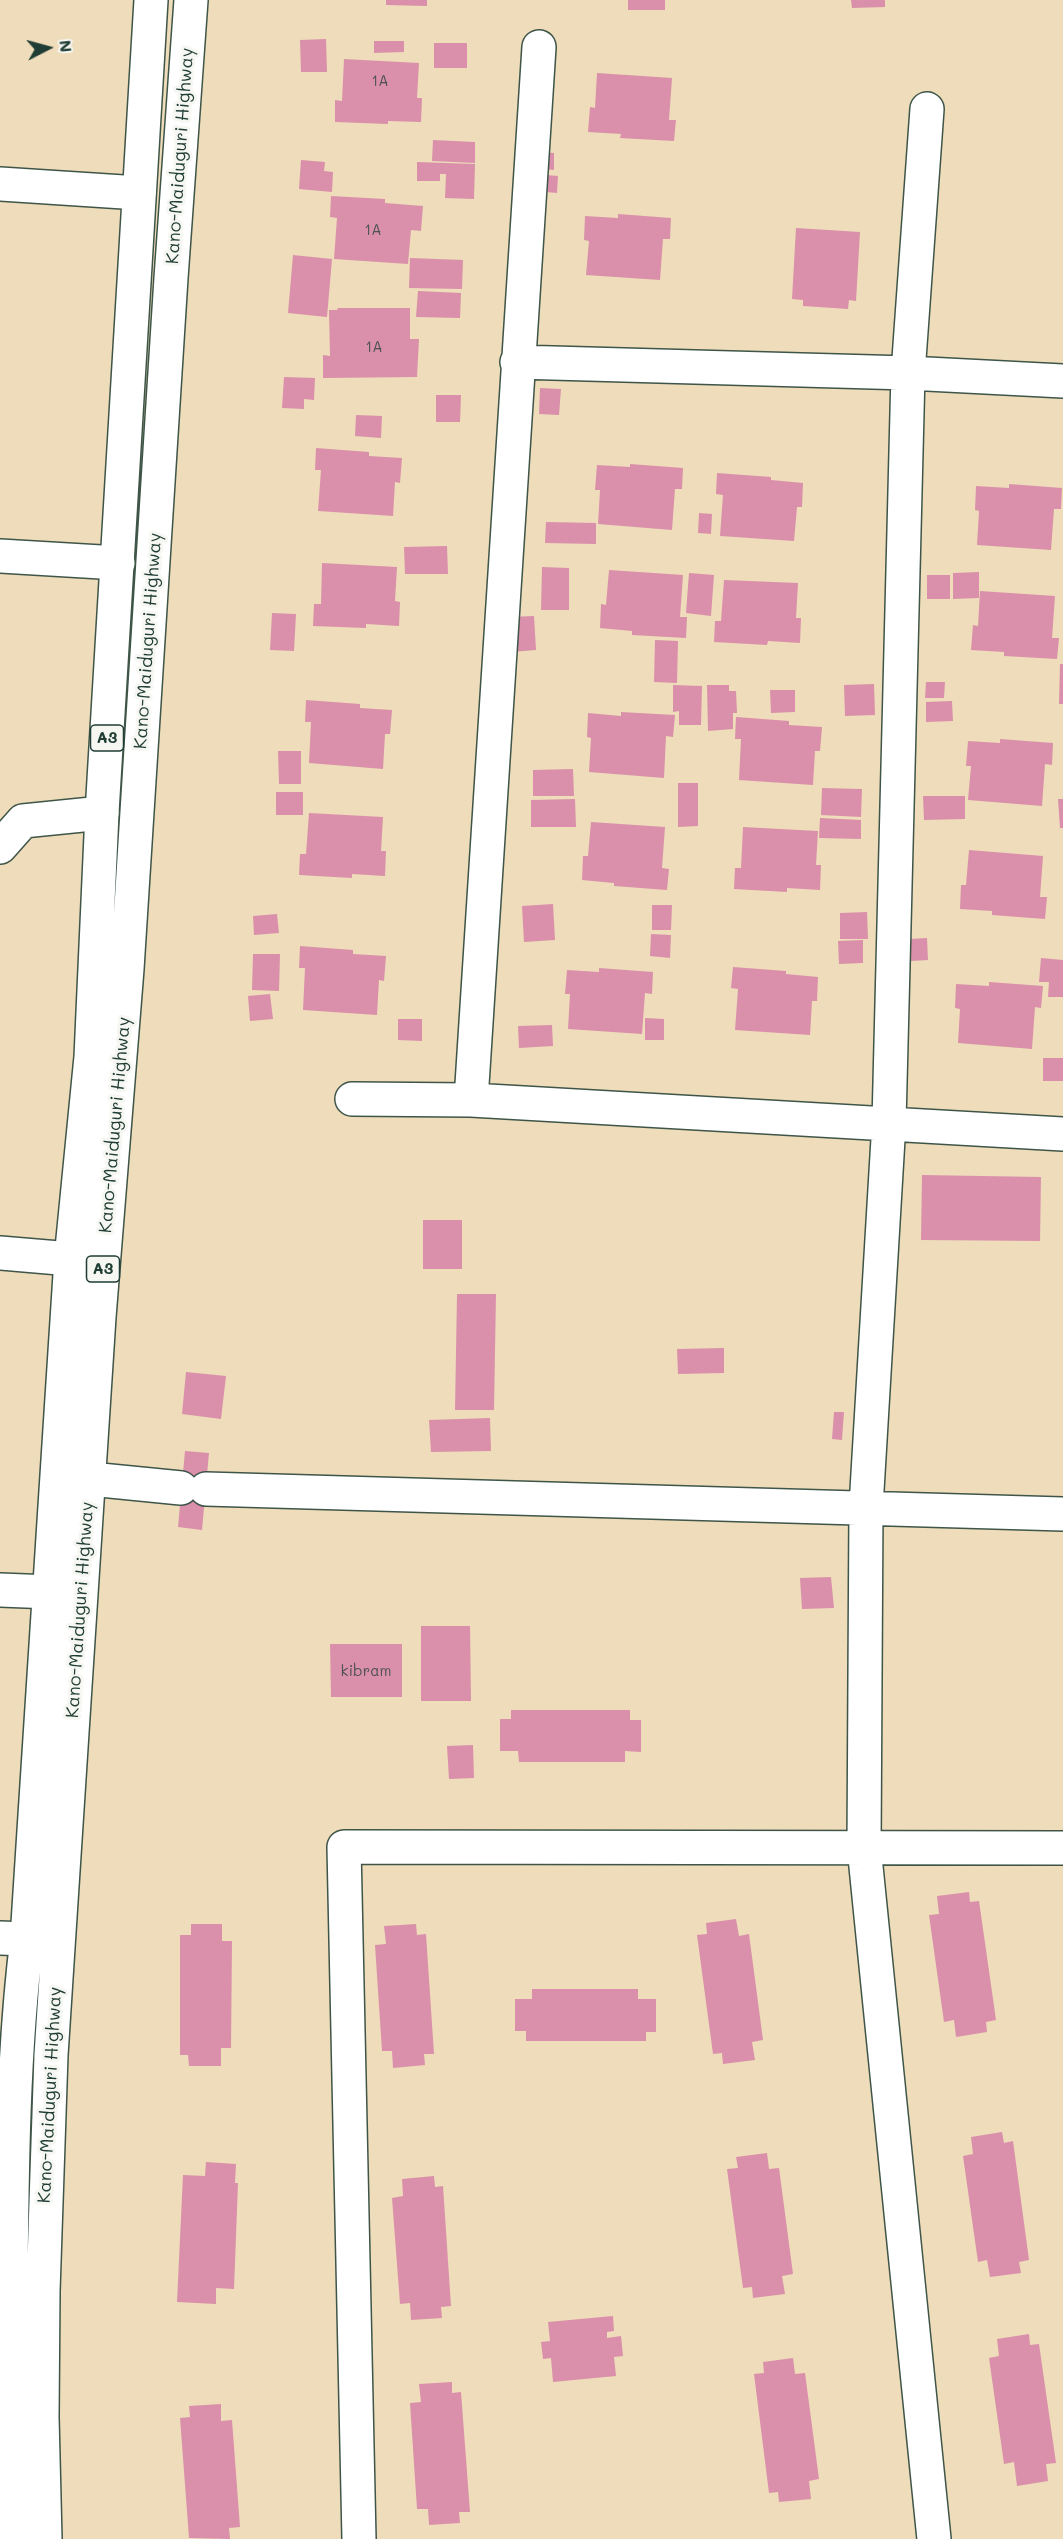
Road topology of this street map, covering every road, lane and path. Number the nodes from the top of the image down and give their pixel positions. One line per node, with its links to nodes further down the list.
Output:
1 (151, 0): 6 (main road, Kano-Maiduguri Highway / A3)
2 (191, 0): 20 (main road, Kano-Maiduguri Highway / A3)
3 (539, 47): 7 (main road)
4 (927, 109): 8 (main road)
5 (0, 184): 6 (main road)
6 (139, 193): 11 (main road, Kano-Maiduguri Highway / A3)
7 (517, 362): 8 (main road); 15 (main road)
8 (908, 373): 9 (main road); 16 (main road)
9 (1063, 381)
10 (0, 556): 11 (main road)
11 (118, 563): 12 (main road, Kano-Maiduguri Highway / A3)
12 (102, 813): 13 (main road); 19 (main road, Kano-Maiduguri Highway / A3)
13 (0, 848)
14 (352, 1099): 15 (main road)
15 (471, 1100): 16 (main road)
16 (889, 1122): 17 (main road); 21 (main road)
17 (1063, 1134)
18 (0, 1253): 19 (main road)
19 (71, 1259): 20 (main road, Kano-Maiduguri Highway / A3)
20 (74, 1477): 21 (main road); 24 (main road, Kano-Maiduguri Highway / A3); 30 (main road, Kano-Maiduguri Highway / A3)
21 (866, 1507): 22 (main road); 25 (main road)
22 (1063, 1514)
23 (0, 1590): 24 (main road)
24 (51, 1592): 27 (main road, Kano-Maiduguri Highway / A3)
25 (864, 1847): 26 (main road); 31 (main road); 32 (main road)
26 (1063, 1848)
27 (13, 1938): 28 (main road, Kano-Maiduguri Highway / A3)
28 (5, 2294): 29 (main road, Kano-Maiduguri Highway / A3)
29 (14, 2539)
30 (45, 2539)
31 (359, 2539)
32 (934, 2539)

